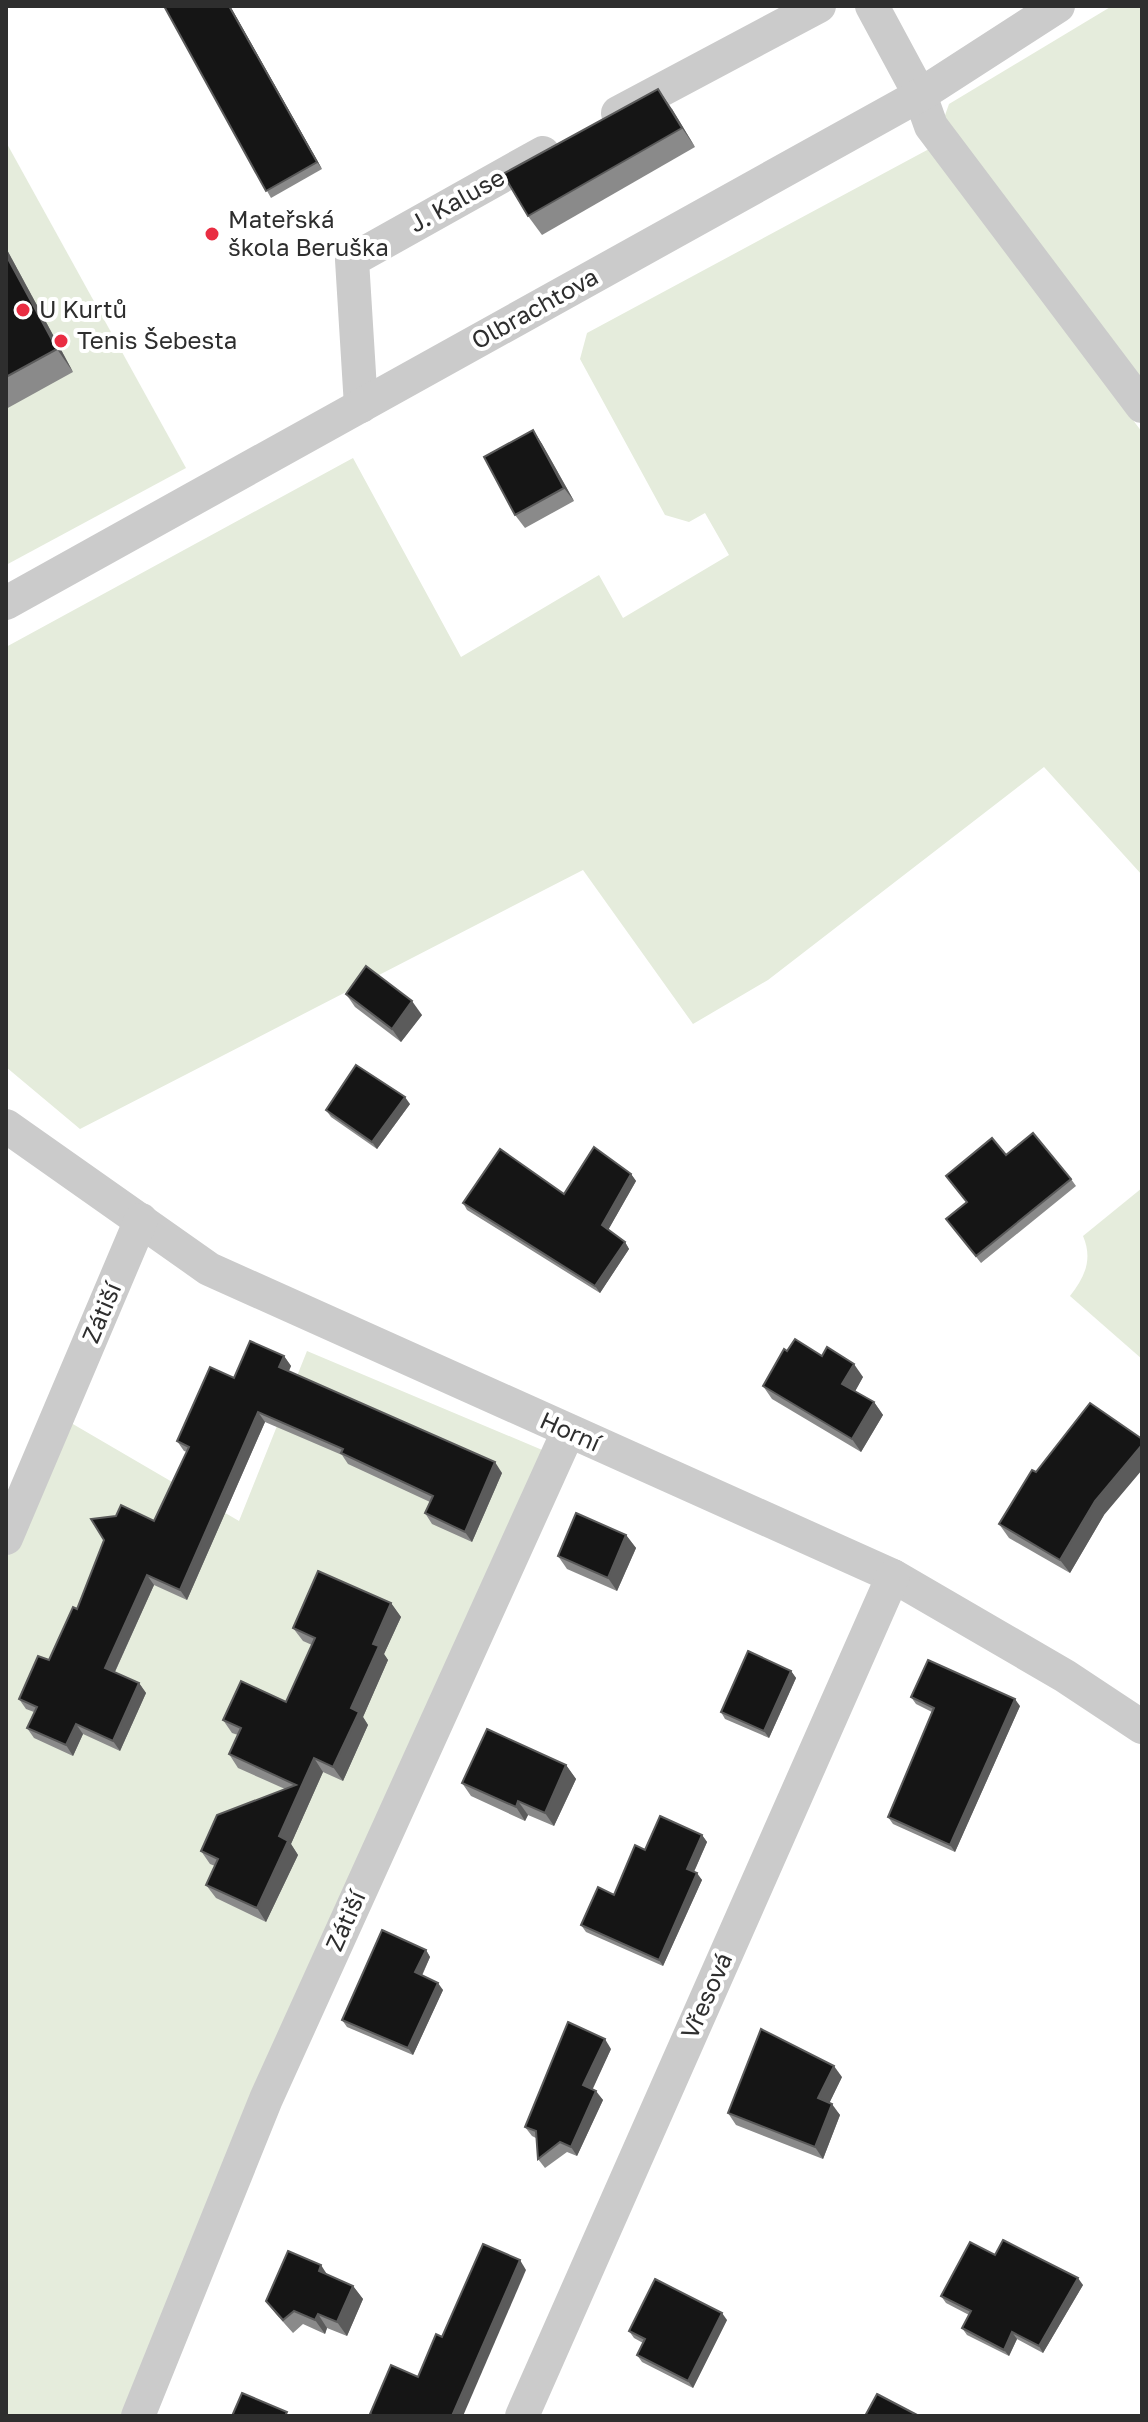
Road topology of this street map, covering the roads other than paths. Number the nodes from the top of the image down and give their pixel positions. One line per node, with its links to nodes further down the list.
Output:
1 (819, 6): 5 (street, J. Kaluse)
2 (872, 6): 4 (street)
3 (1058, 6): 4 (street, Olbrachtova)
4 (920, 95): 5 (street, Olbrachtova); 6 (street)
5 (361, 406): 7 (street, Olbrachtova)
6 (1142, 406)
7 (6, 603)
8 (6, 1126): 9 (street, Horní)
9 (141, 1220): 10 (street, Horní); 11 (street, Zátiší)
10 (568, 1432): 12 (street, Horní); 14 (street, Zátiší)
11 (6, 1538)
12 (893, 1576): 13 (street, Horní); 15 (street, Vřesová)
13 (1142, 1727)
14 (138, 2416)
15 (522, 2416)

